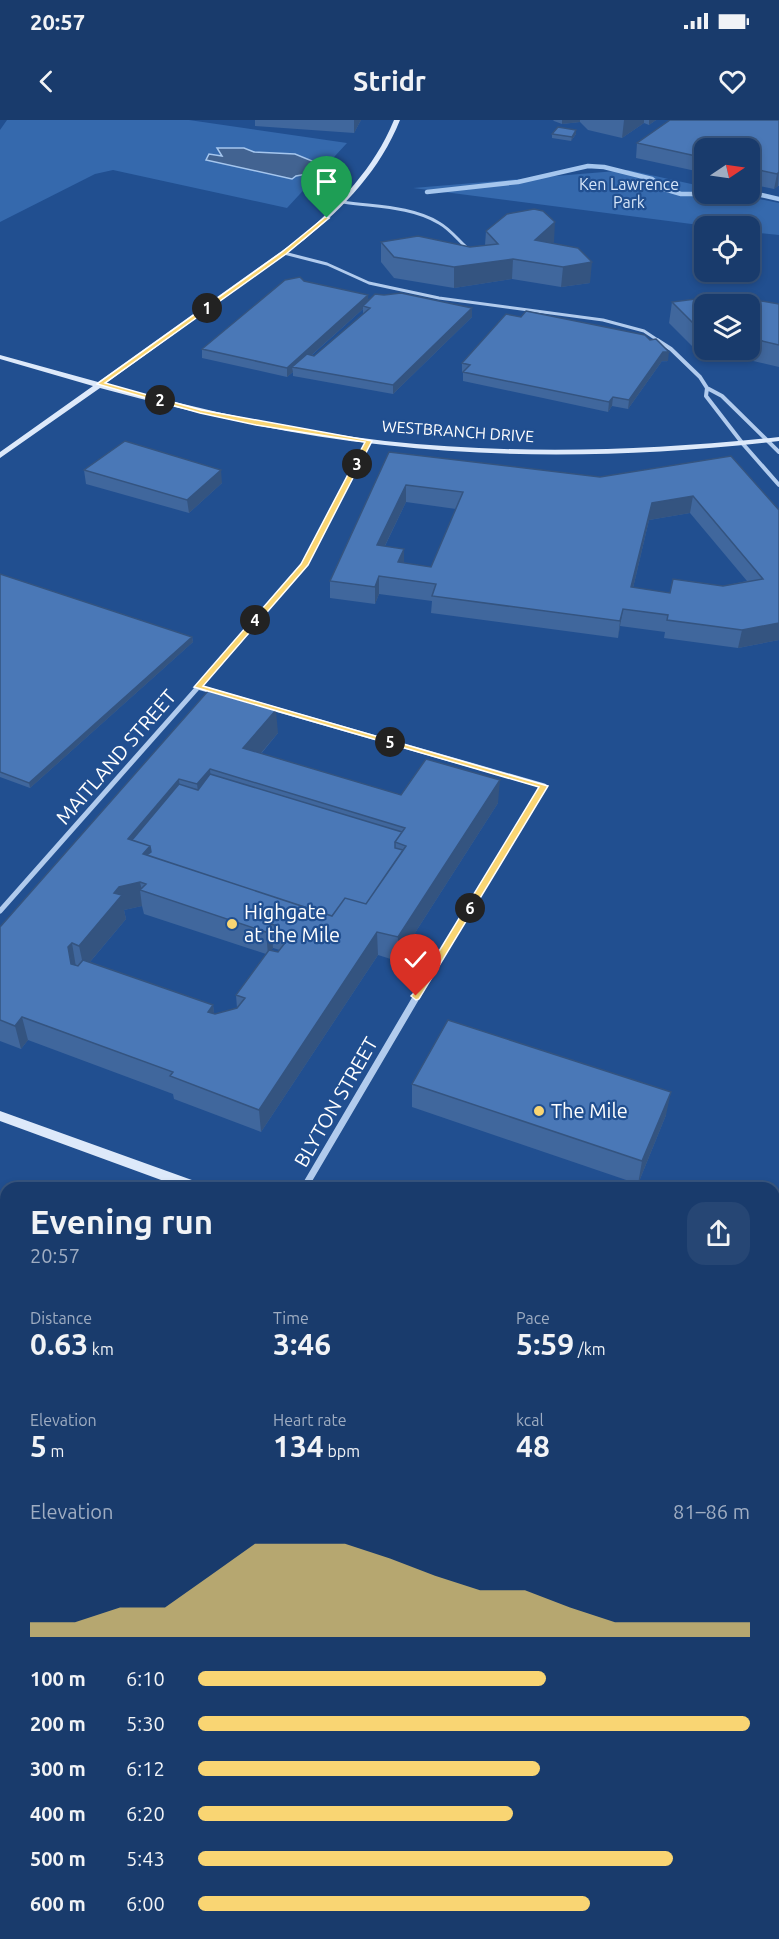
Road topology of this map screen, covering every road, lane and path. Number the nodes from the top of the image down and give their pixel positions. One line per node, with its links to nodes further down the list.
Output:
1 (397, 120): 2 (street)
2 (343, 202): 3 (street); 4 (street)
3 (467, 248)
4 (284, 253): 6 (street); 7 (street)
5 (0, 357): 6 (street, WESTBRANCH DRIVE)
6 (100, 384): 9 (street, WESTBRANCH DRIVE); 13 (street)
7 (707, 388): 10 (street); 11 (street)
8 (779, 439): 10 (street, WESTBRANCH DRIVE)
9 (369, 441): 11 (street, WESTBRANCH DRIVE); 15 (street, MAITLAND STREET)
10 (766, 441): 11 (street, WESTBRANCH DRIVE); 12 (street)
11 (742, 444): 14 (street)
12 (779, 452)
13 (0, 456)
14 (779, 485)
15 (198, 687): 16 (street, MAITLAND STREET); 19 (street, BLYTON STREET)
16 (0, 911)
17 (0, 1116): 18 (street)
18 (182, 1182)
19 (308, 1182)

